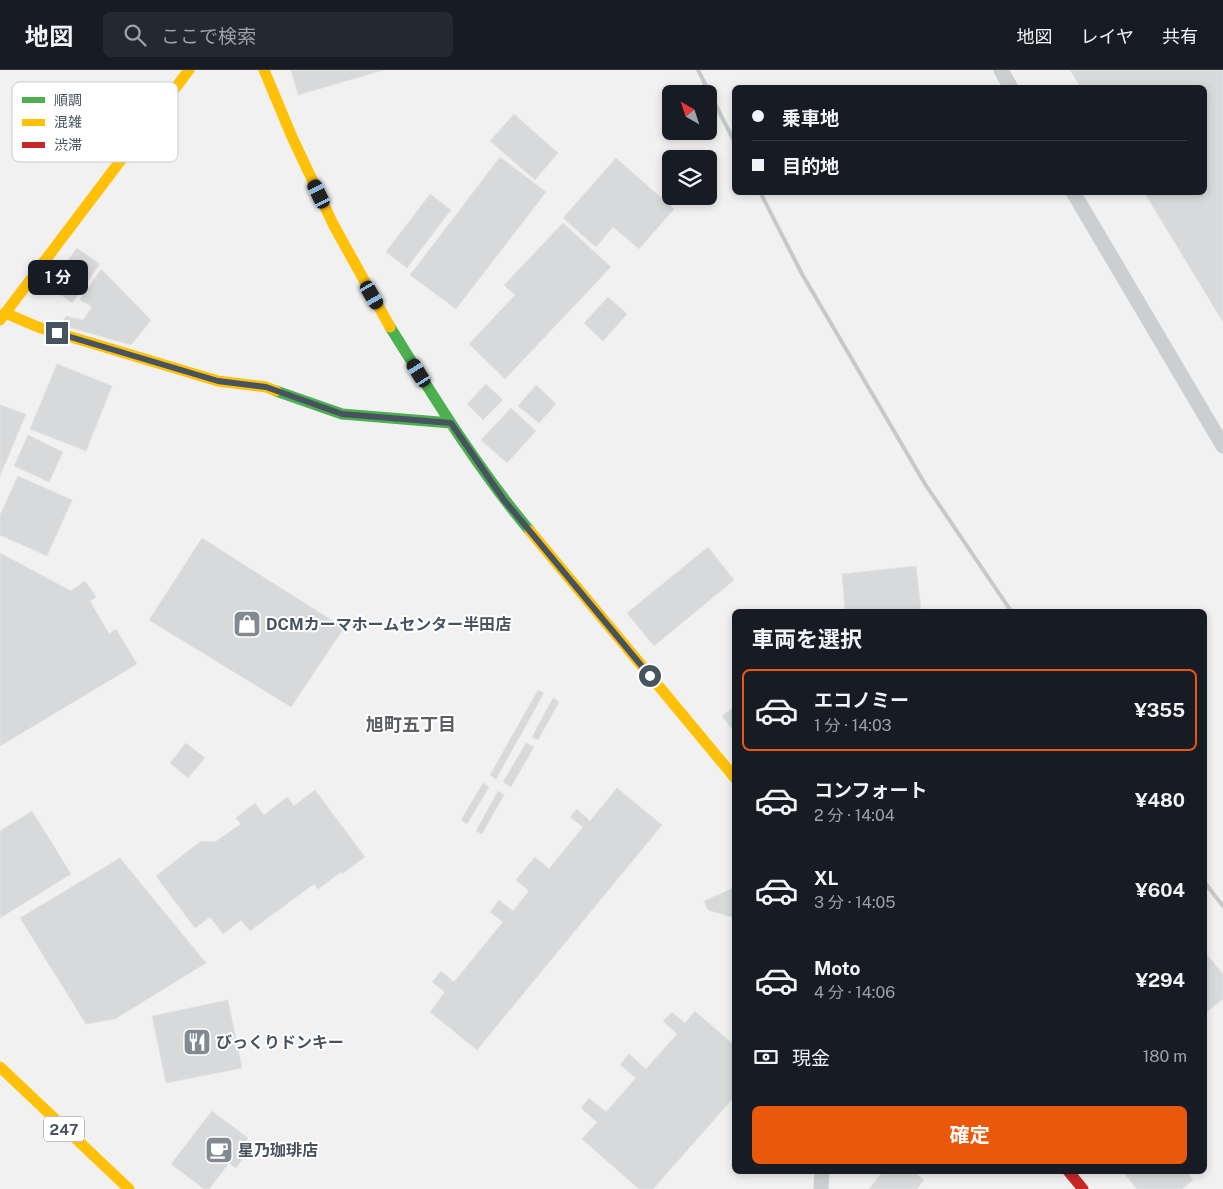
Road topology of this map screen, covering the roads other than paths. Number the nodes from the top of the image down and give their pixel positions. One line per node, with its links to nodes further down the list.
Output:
1 (189, 70): 4 (main road)
2 (264, 70): 9 (main road)
3 (1001, 70): 5 (lane)
4 (178, 85)
5 (1009, 85)
6 (120, 162): 8 (main road)
7 (1075, 195): 10 (lane)
8 (3, 317): 9 (main road)
9 (451, 423): 11 (main road)
10 (1223, 446)
11 (732, 774)
12 (0, 1067): 15 (main road, 247)
13 (822, 1174): 16 (lane)
14 (1070, 1174): 17 (main road)
15 (129, 1189)
16 (821, 1189)
17 (1082, 1189)

